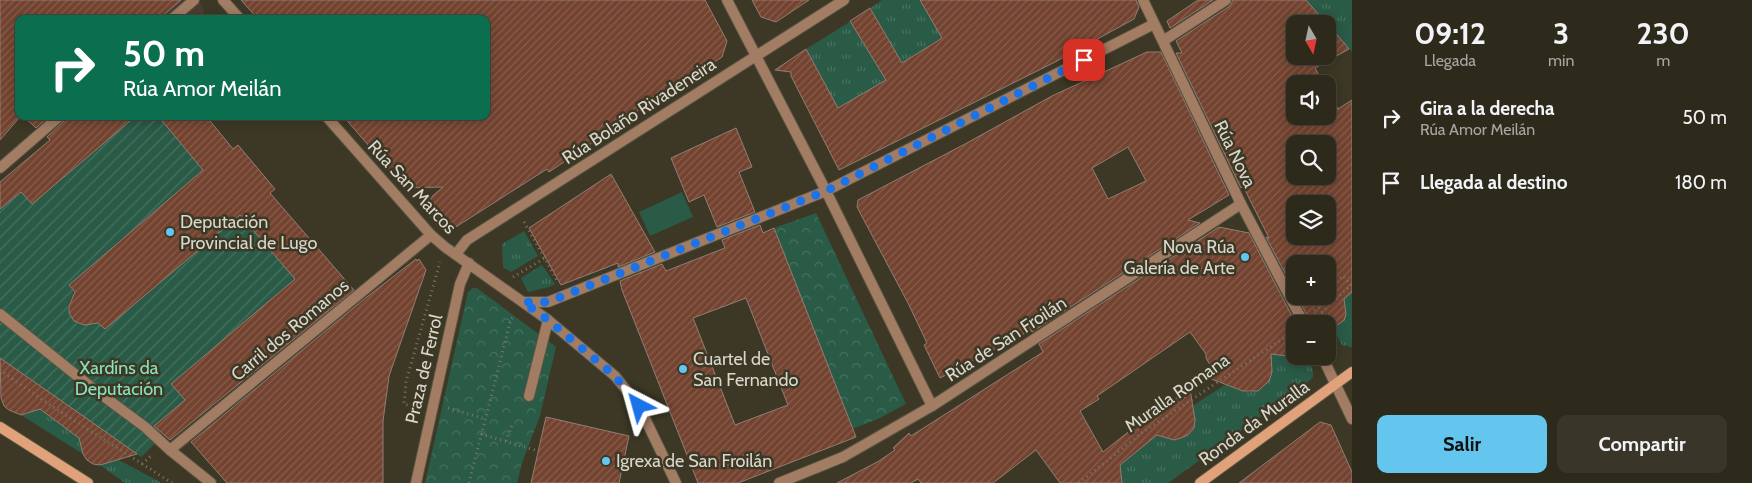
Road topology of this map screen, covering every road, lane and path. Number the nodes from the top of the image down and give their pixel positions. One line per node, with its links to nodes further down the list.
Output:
1 (194, 0): 7 (street)
2 (223, 0): 8 (street)
3 (728, 0): 11 (street)
4 (844, 0): 11 (street, Rúa Bolaño Rivadeneira)
5 (1143, 0): 9 (street, Rúa Nova)
6 (1226, 0): 10 (street)
7 (177, 15)
8 (236, 15)
9 (1154, 24): 10 (street, Rúa Nova); 15 (street)
10 (1163, 41): 16 (street, Rúa Nova)
11 (757, 55): 15 (street); 17 (street, Rúa Bolaño Rivadeneira)
12 (55, 120): 14 (street)
13 (330, 120): 18 (street, Rúa San Marcos)
14 (0, 168)
15 (826, 191): 26 (street); 38 (street)
16 (1241, 204): 29 (street, Rúa Nova); 38 (street, Rúa de San Froilán)
17 (516, 208): 20 (street, Rúa Bolaño Rivadeneira); 21 (path)
18 (431, 235): 19 (street, Rúa San Marcos); 46 (street, Carril dos Romanos)
19 (445, 247): 20 (street, Rúa San Marcos); 39 (path)
20 (456, 254): 22 (street, Rúa San Marcos)
21 (545, 258): 24 (path); 26 (path)
22 (469, 264): 24 (street, Rúa San Marcos); 39 (street, Praza de Ferrol)
23 (1336, 281): 25 (path)
24 (499, 285): 27 (street, Rúa San Marcos)
25 (1352, 285): 30 (path)
26 (565, 295): 27 (street)
27 (524, 303): 31 (street, Rúa San Marcos); 40 (path)
28 (0, 314): 46 (street)
29 (1299, 315)
30 (1318, 315)
31 (548, 320): 37 (street); 55 (street, Rúa San Marcos)
32 (1286, 337): 57 (path, Muralla Romana)
33 (1326, 365): 36 (street)
34 (0, 370): 49 (path)
35 (1352, 372): 36 (street, Ronda da Muralla)
36 (1336, 384): 41 (street); 58 (street, Ronda da Muralla)
37 (529, 396)
38 (932, 406): 56 (street, Rúa de San Froilán)
39 (432, 408): 40 (path); 53 (street, Praza de Ferrol)
40 (485, 419): 44 (path)
41 (1352, 419)
42 (512, 425): 45 (path)
43 (0, 427): 50 (street)
44 (481, 434): 45 (path); 54 (path)
45 (506, 441): 47 (path)
46 (170, 450): 52 (street)
47 (535, 450)
48 (149, 458): 49 (path)
49 (142, 464): 51 (path)
50 (88, 483)
51 (172, 483)
52 (210, 483)
53 (416, 483)
54 (469, 483)
55 (676, 483)
56 (779, 483)
57 (1079, 483)
58 (1200, 483)

